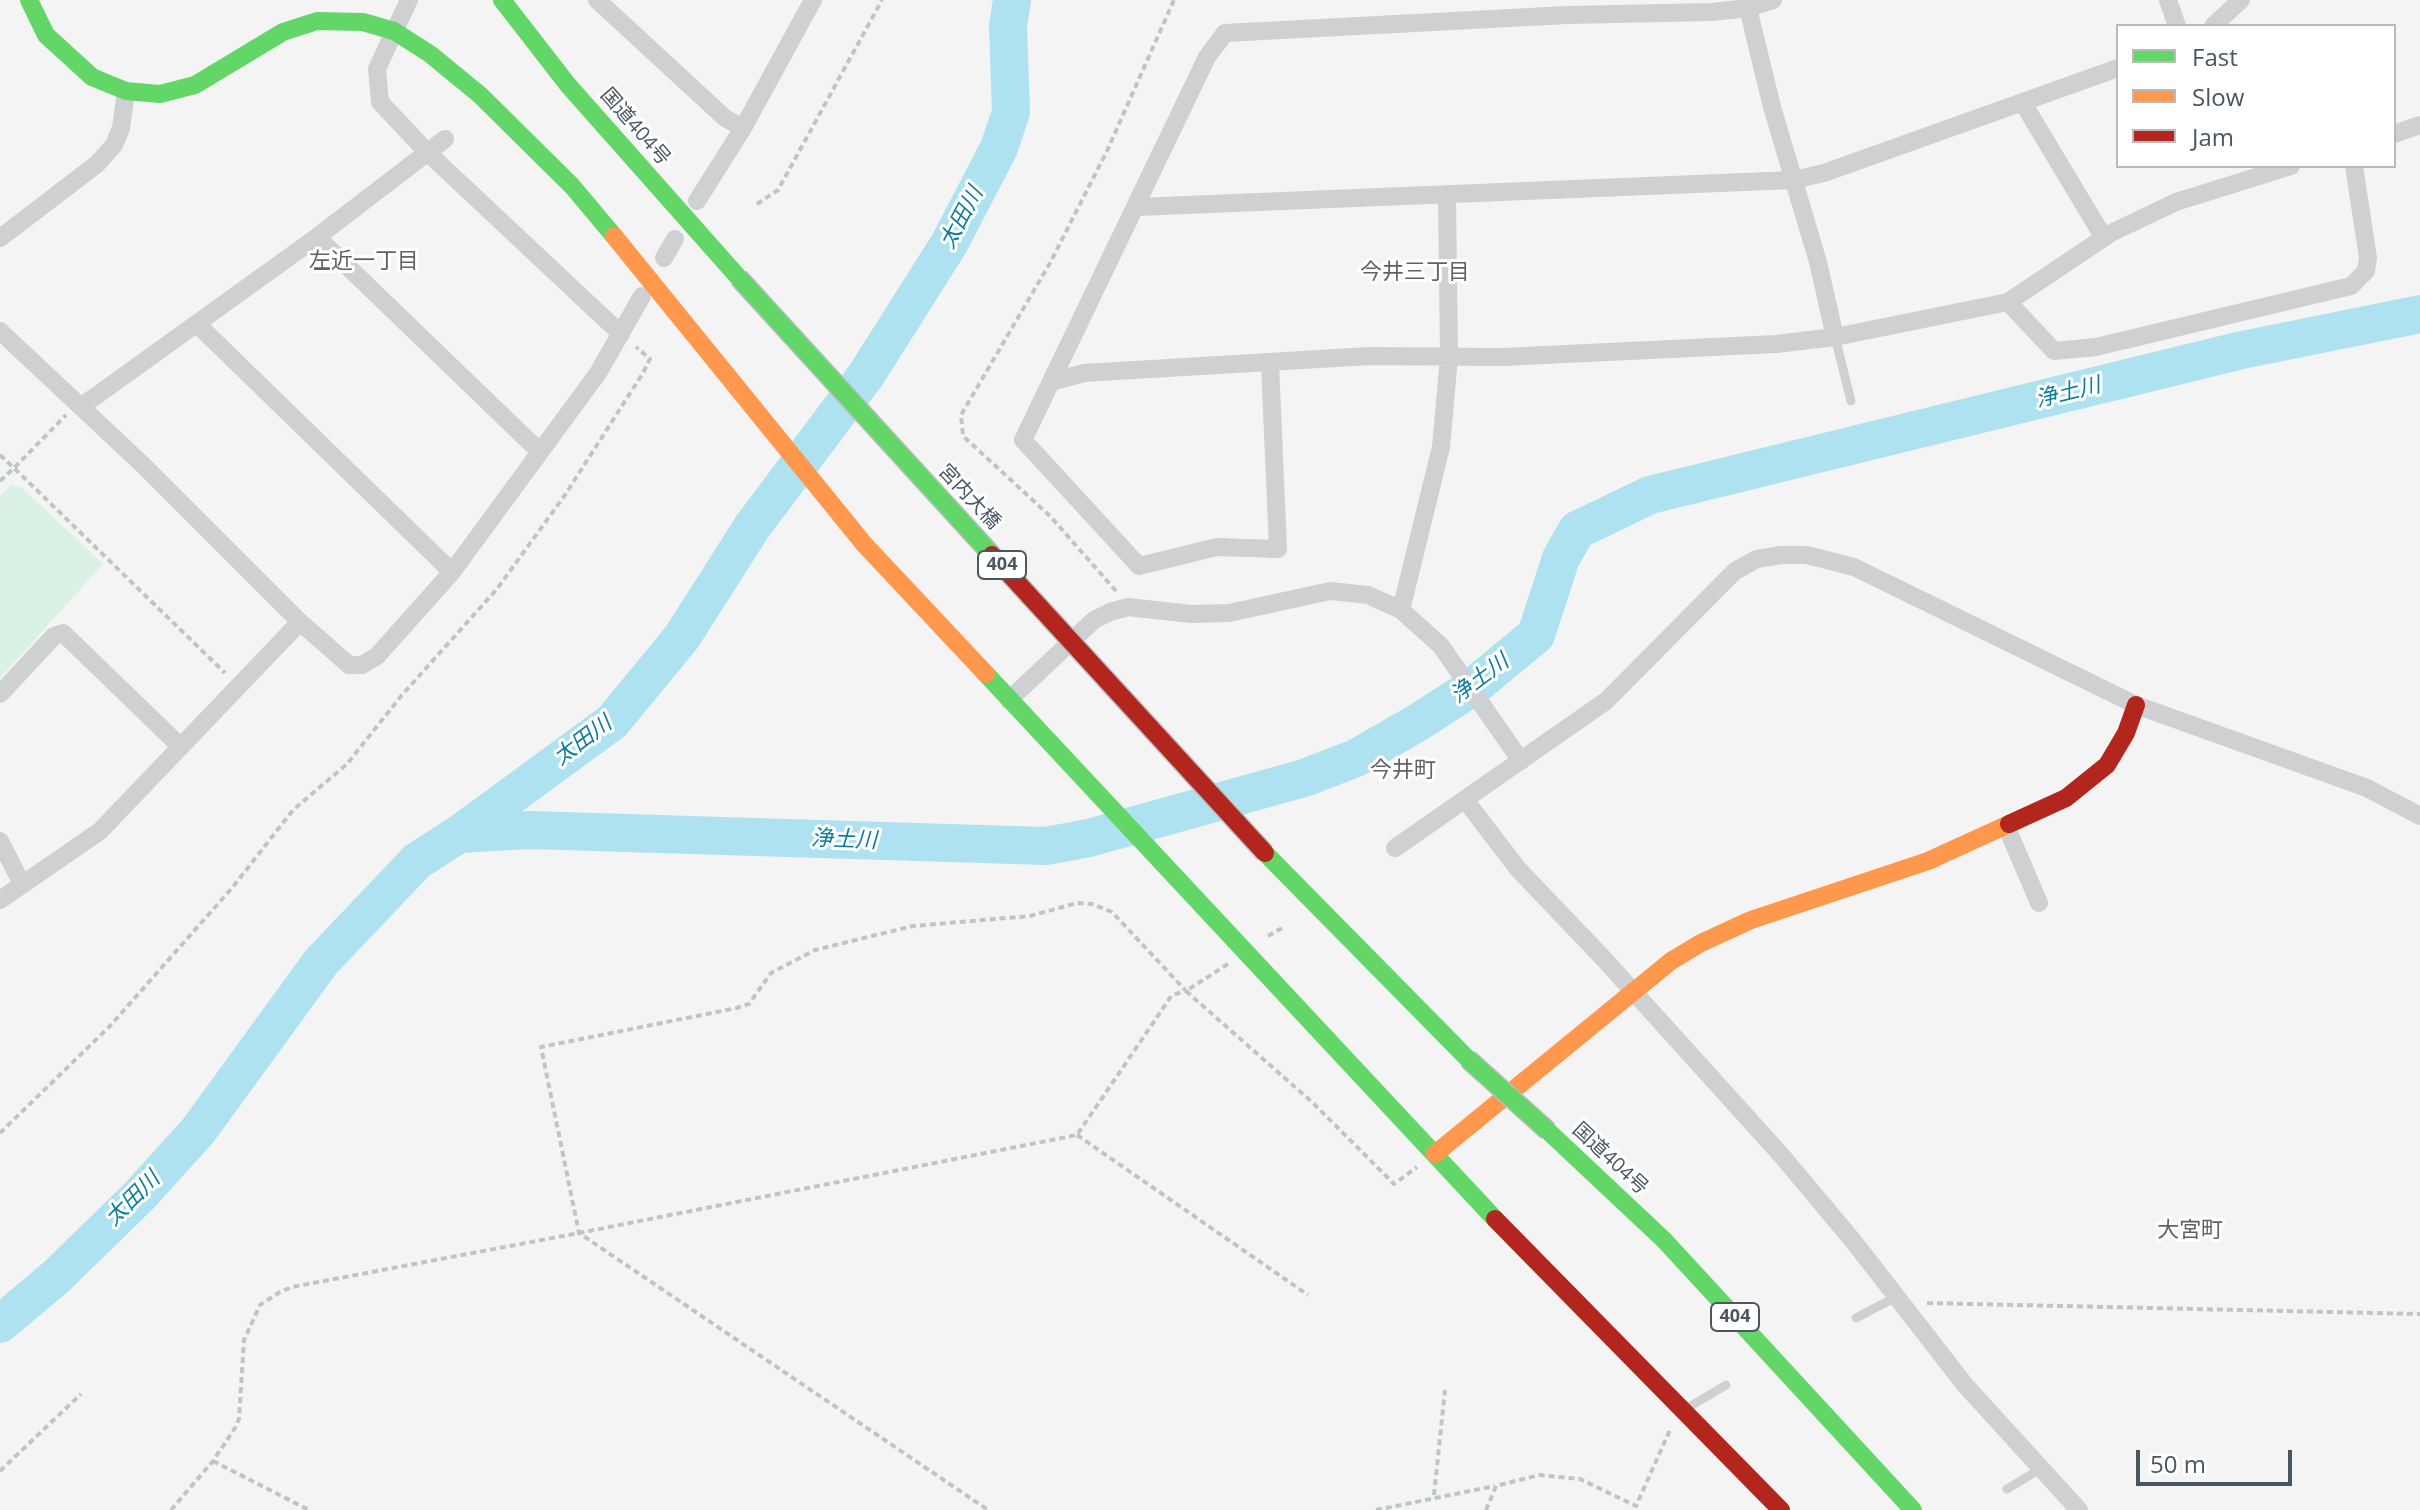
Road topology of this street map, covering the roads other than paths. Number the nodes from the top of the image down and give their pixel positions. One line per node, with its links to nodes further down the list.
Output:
1 (29, 0): 14 (main road)
2 (409, 0): 12 (street)
3 (502, 0): 32 (main road, 国道404号 / 404)
4 (813, 0): 17 (street)
5 (1773, 0): 9 (street)
6 (2168, 0): 10 (street)
7 (2241, 0): 11 (street)
8 (605, 2): 17 (street)
9 (1748, 4): 23 (street); 26 (street)
10 (2176, 24)
11 (2215, 24)
12 (394, 31): 14 (main road); 20 (street); 49 (main road)
13 (2116, 69): 15 (street)
14 (126, 91): 28 (street)
15 (2023, 103): 23 (street); 29 (street)
16 (2420, 125): 18 (street)
17 (743, 128): 25 (street)
18 (2396, 133)
19 (445, 139): 20 (street)
20 (427, 152): 27 (street); 37 (street)
21 (2285, 168): 29 (street)
22 (2354, 168): 34 (street)
23 (1793, 180): 24 (street); 38 (street)
24 (1447, 196): 26 (street); 39 (street)
25 (697, 201)
26 (1137, 207): 41 (street)
27 (317, 237): 35 (street); 44 (street)
28 (0, 238)
29 (2104, 238): 34 (street)
30 (675, 239): 31 (street)
31 (664, 258)
32 (739, 278): 58 (main road, 宮内大橋 / 404, bridge)
33 (642, 296): 37 (street)
34 (2008, 302): 38 (street)
35 (197, 324): 43 (street); 45 (street)
36 (0, 331): 43 (street)
37 (621, 334): 44 (street)
38 (1835, 337): 39 (street); 42 (lane)
39 (1449, 357): 40 (street); 46 (street)
40 (1270, 364): 41 (street); 41 (street)
41 (1054, 381)
42 (1851, 401)
43 (82, 406): 47 (street)
44 (540, 452): 45 (street)
45 (452, 572): 47 (street)
46 (1401, 610): 49 (street); 52 (street)
47 (300, 622): 51 (street)
48 (0, 694): 51 (street)
49 (1009, 700): 63 (main road)
50 (2136, 705): 52 (street); 54 (street); 55 (main road)
51 (181, 747): 59 (street)
52 (1521, 761): 53 (street)
53 (1466, 801): 57 (street); 62 (street)
54 (2420, 816)
55 (2007, 828): 61 (street); 62 (main road)
56 (0, 841): 59 (street)
57 (1395, 848)
58 (1265, 853): 71 (main road, 国道404号 / 404, bridge)
59 (22, 884): 60 (street)
60 (0, 900)
61 (2039, 903)
62 (1634, 991): 63 (main road); 64 (street)
63 (1435, 1154): 67 (main road)
64 (1894, 1298): 65 (lane); 68 (street)
65 (1856, 1318)
66 (1726, 1385): 67 (lane)
67 (1681, 1411): 70 (main road)
68 (2042, 1468): 69 (lane); 72 (street)
69 (2007, 1489)
70 (1781, 1510)
71 (1913, 1510)
72 (2079, 1510)

